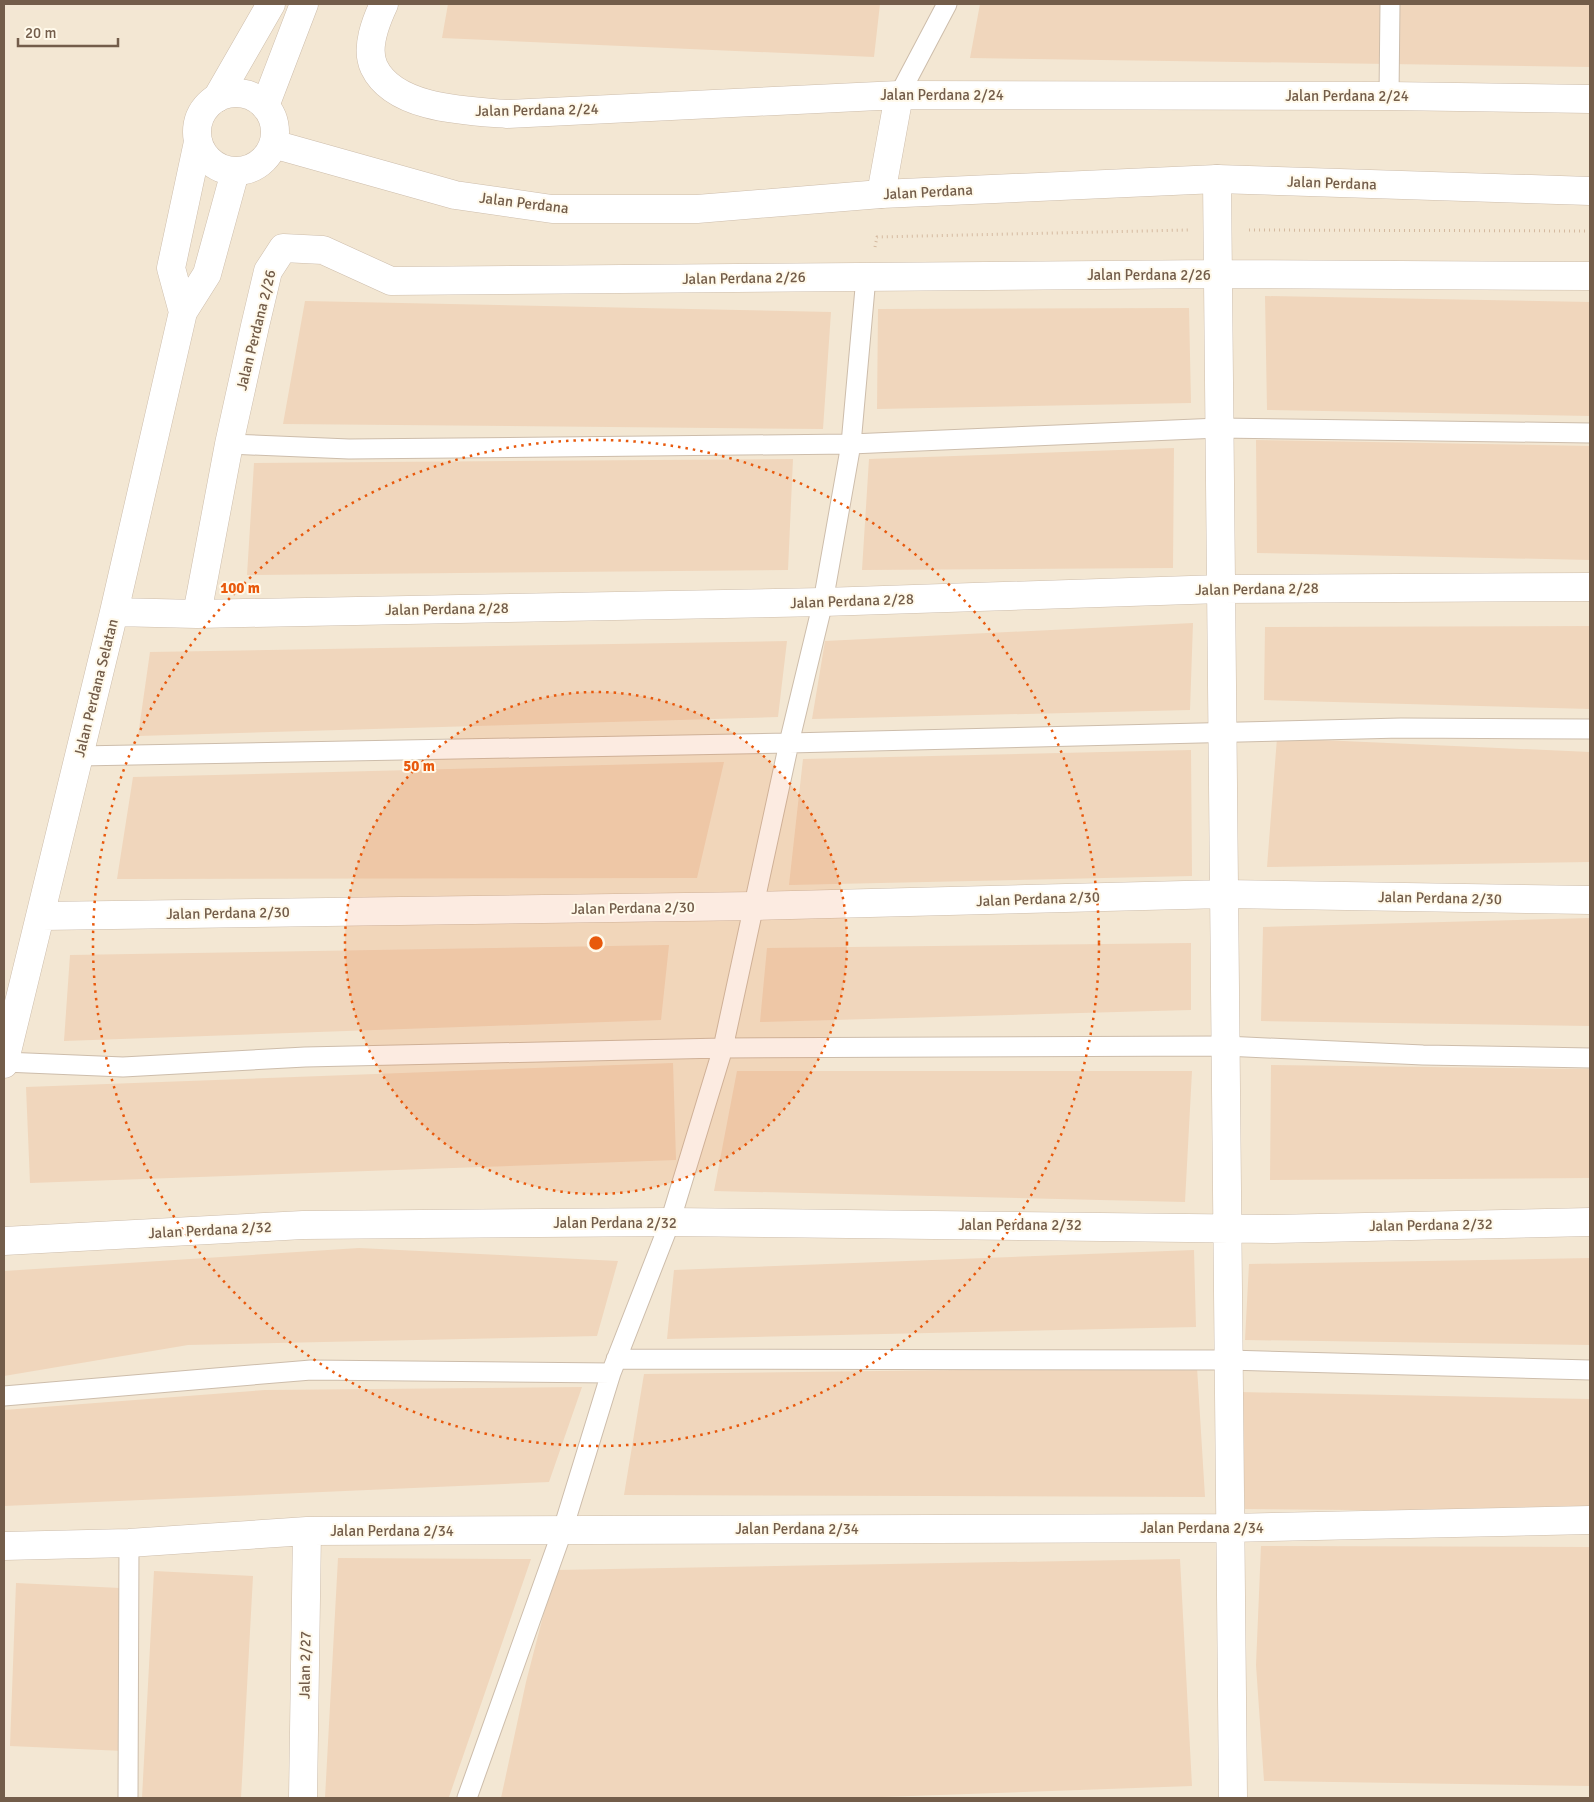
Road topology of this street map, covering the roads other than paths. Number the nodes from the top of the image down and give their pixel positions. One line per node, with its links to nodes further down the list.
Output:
1 (270, 4): 8 (street)
2 (304, 4): 10 (street)
3 (384, 4): 6 (street, Jalan Perdana 2/24)
4 (947, 4): 6 (lane)
5 (1390, 4): 7 (lane)
6 (899, 95): 7 (street, Jalan Perdana 2/24); 16 (street)
7 (1389, 96): 9 (street, Jalan Perdana 2/24)
8 (217, 98): 10 (street); 11 (street)
9 (1590, 99)
10 (266, 106): 12 (street)
11 (198, 142): 13 (street); 20 (street)
12 (273, 144): 13 (street); 16 (street, Jalan Perdana)
13 (235, 172): 20 (street)
14 (1217, 179): 15 (street, Jalan Perdana); 16 (street, Jalan Perdana); 17 (street)
15 (1590, 191)
16 (881, 194)
17 (1217, 274): 18 (street, Jalan Perdana 2/26); 19 (street, Jalan Perdana 2/26); 21 (street)
18 (1590, 276)
19 (866, 277): 23 (street, Jalan Perdana 2/26); 24 (lane)
20 (183, 312): 28 (street, Jalan Perdana Selatan)
21 (1219, 428): 22 (lane); 24 (lane); 26 (street)
22 (1590, 432)
23 (228, 444): 24 (lane); 29 (street, Jalan Perdana 2/26)
24 (851, 444): 27 (lane)
25 (1590, 587): 26 (street, Jalan Perdana 2/28)
26 (1221, 589): 27 (street, Jalan Perdana 2/28); 31 (street)
27 (823, 602): 29 (street, Jalan Perdana 2/28); 32 (lane)
28 (114, 612): 29 (street, Jalan Perdana 2/28); 33 (street, Jalan Perdana Selatan)
29 (197, 614)
30 (1590, 729): 31 (lane)
31 (1222, 731): 32 (lane); 34 (street)
32 (789, 743): 33 (lane); 36 (lane)
33 (79, 756): 37 (street, Jalan Perdana Selatan)
34 (1224, 894): 35 (street, Jalan Perdana 2/30); 36 (street, Jalan Perdana 2/30); 38 (street)
35 (1590, 900)
36 (755, 906): 37 (street, Jalan Perdana 2/30); 39 (lane)
37 (42, 916): 41 (street, Jalan Perdana Selatan)
38 (1225, 1046): 39 (lane); 40 (lane); 44 (street)
39 (723, 1048): 41 (lane); 42 (lane)
40 (1590, 1058)
41 (4, 1063)
42 (670, 1222): 44 (street, Jalan Perdana 2/32); 45 (street, Jalan Perdana 2/32); 47 (lane)
43 (1590, 1222): 44 (street, Jalan Perdana 2/32)
44 (1227, 1227): 46 (street)
45 (4, 1241)
46 (1228, 1360): 47 (lane); 48 (lane); 51 (street)
47 (614, 1366): 49 (lane); 52 (lane)
48 (1590, 1370)
49 (4, 1396)
50 (1590, 1520): 51 (street, Jalan Perdana 2/34)
51 (1230, 1528): 52 (street, Jalan Perdana 2/34); 59 (street)
52 (564, 1530): 53 (street, Jalan Perdana 2/34); 58 (lane)
53 (307, 1531): 54 (street, Jalan Perdana 2/34); 57 (street, Jalan 2/27)
54 (129, 1543): 55 (street, Jalan Perdana 2/34); 56 (lane)
55 (4, 1546)
56 (128, 1798)
57 (302, 1798)
58 (467, 1798)
59 (1233, 1798)

